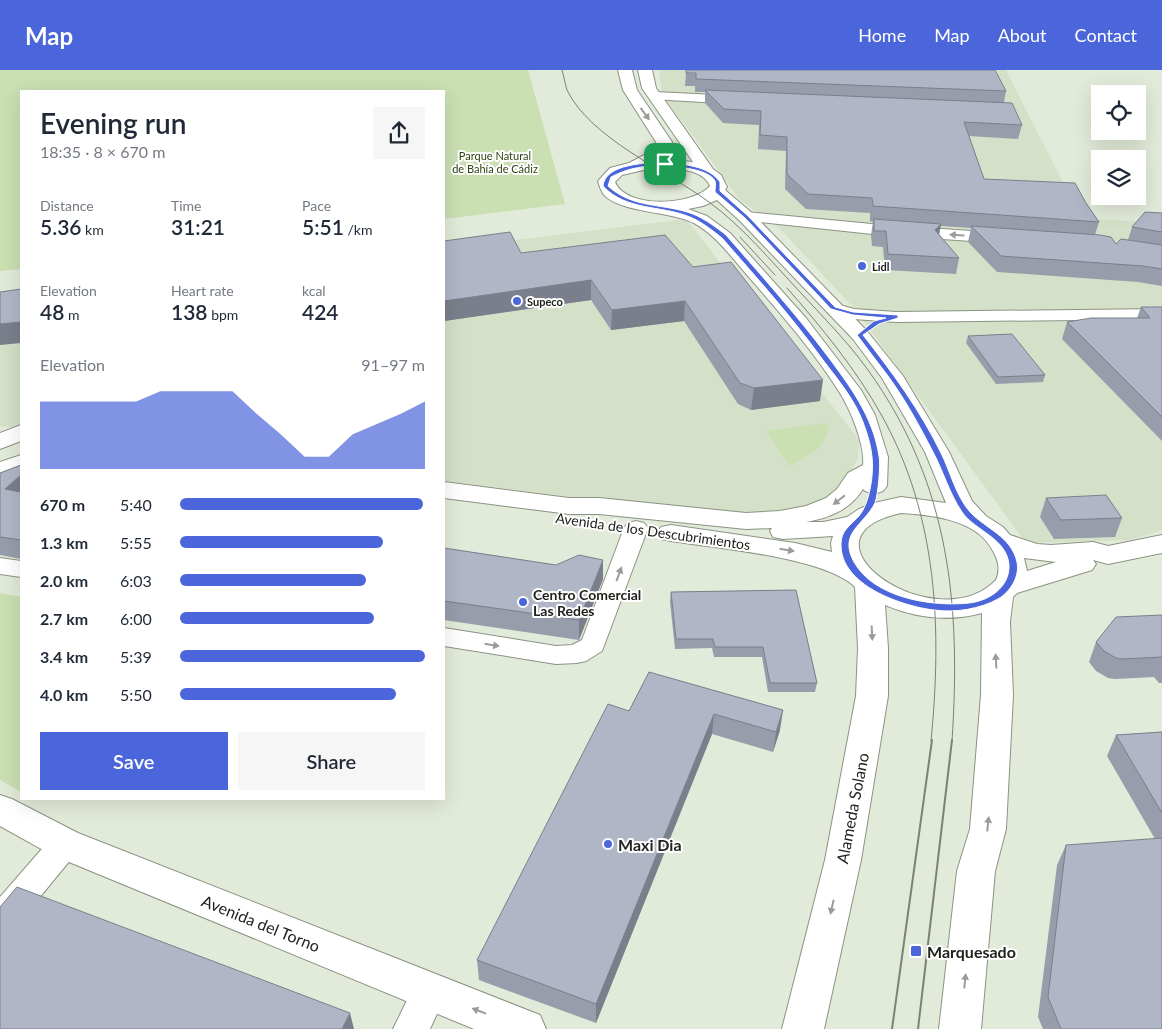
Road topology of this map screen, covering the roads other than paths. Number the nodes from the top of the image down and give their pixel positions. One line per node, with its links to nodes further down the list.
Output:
1 (625, 70): 5 (main road, one-way to 5)
2 (645, 70): 3 (main road)
3 (655, 96): 4 (street); 6 (main road)
4 (754, 100)
5 (636, 165): 6 (main road); 8 (main road)
6 (708, 173): 7 (main road)
7 (717, 191): 8 (main road); 9 (main road)
8 (656, 206): 18 (main road)
9 (746, 217): 10 (street, one-way to 9); 11 (main road)
10 (1016, 239)
11 (833, 308): 13 (street); 14 (main road)
12 (1162, 314): 13 (street)
13 (896, 317): 14 (street)
14 (860, 335): 24 (main road)
15 (0, 459): 16 (main road)
16 (20, 462)
17 (20, 462): 19 (main road)
18 (875, 469): 22 (main road, Avenida de los Descubrimientos, one-way to 22); 23 (main road)
19 (0, 472)
20 (445, 490): 22 (main road, Avenida de los Descubrimientos)
21 (445, 504): 25 (main road, Avenida de los Descubrimientos)
22 (569, 506): 23 (main road, Avenida de los Descubrimientos)
23 (858, 521): 24 (main road); 31 (main road)
24 (977, 522): 26 (main road)
25 (636, 528): 31 (main road, Avenida de los Descubrimientos, one-way to 31); 33 (street, one-way to 25)
26 (1002, 541): 28 (main road); 32 (main road)
27 (1162, 544): 28 (main road)
28 (1108, 555): 32 (main road)
29 (0, 566): 30 (street)
30 (20, 570)
31 (864, 579): 32 (main road); 40 (main road, Alameda Solano, one-way to 40)
32 (1003, 590): 41 (main road, one-way to 32)
33 (445, 637)
34 (0, 809): 35 (main road, Avenida del Torno)
35 (66, 844): 36 (street); 37 (main road, Avenida del Torno)
36 (0, 921)
37 (429, 992): 38 (street); 39 (main road, Avenida del Torno, one-way to 37)
38 (411, 1029)
39 (525, 1029)
40 (803, 1029)
41 (960, 1029)

